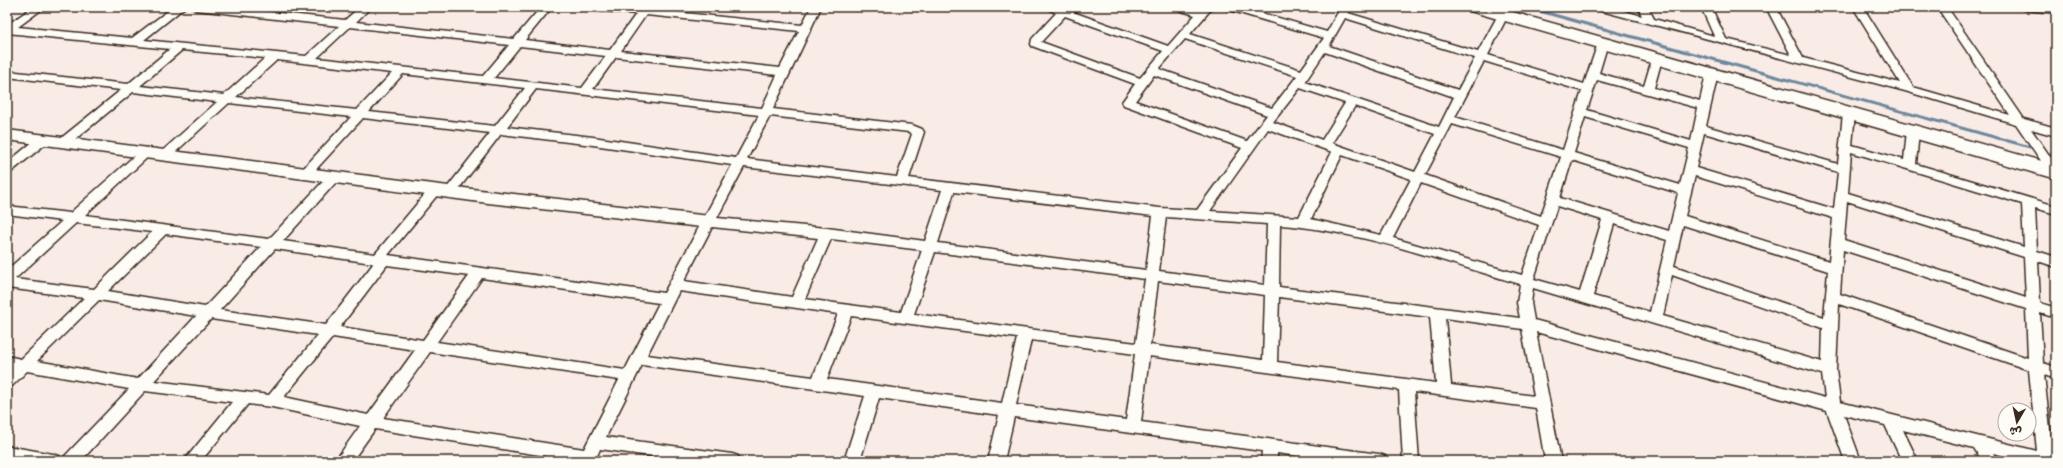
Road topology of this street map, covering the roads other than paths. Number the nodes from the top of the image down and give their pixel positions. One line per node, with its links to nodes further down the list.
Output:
1 (40, 7): 28 (street)
2 (180, 7): 31 (street)
3 (196, 7): 26 (street)
4 (366, 7): 26 (street)
5 (547, 7): 32 (street)
6 (593, 7): 23 (street)
7 (816, 7): 27 (street)
8 (1049, 7): 19 (street)
9 (1179, 7): 22 (street)
10 (1230, 7): 30 (street)
11 (1476, 7): 24 (main road)
12 (1598, 7): 25 (street)
13 (1643, 7): 25 (street)
14 (1706, 7): 33 (street)
15 (1771, 7): 43 (street)
16 (1858, 7): 56 (street)
17 (1942, 7): 69 (street)
18 (2025, 7): 21 (street)
19 (1065, 9): 37 (street); 52 (street)
20 (1344, 10): 30 (street); 40 (street)
21 (2056, 10)
22 (1205, 11): 29 (street)
23 (643, 12): 27 (street); 38 (street)
24 (1503, 15): 34 (main road); 40 (street)
25 (1649, 20): 33 (street)
26 (349, 23): 32 (street); 42 (street)
27 (805, 28): 46 (street)
28 (8, 29): 31 (street)
29 (1183, 35): 37 (street); 50 (street)
30 (1330, 36): 36 (street)
31 (134, 42): 35 (street)
32 (518, 42): 38 (street); 51 (street)
33 (1722, 42): 43 (street)
34 (1603, 43): 41 (main road); 49 (street)
35 (179, 46): 39 (street); 54 (street)
36 (1322, 47): 50 (street); 59 (street)
37 (1170, 50): 44 (street)
38 (613, 53): 46 (street); 58 (street)
39 (274, 56): 42 (street); 60 (street)
40 (1481, 57): 55 (street); 59 (street)
41 (1657, 59): 48 (main road); 57 (street)
42 (308, 60): 45 (street)
43 (1799, 60): 56 (street)
44 (1152, 70): 52 (street); 65 (street)
45 (400, 71): 51 (street); 67 (street)
46 (784, 72): 63 (street)
47 (7, 74): 54 (street)
48 (1712, 74): 62 (street); 66 (main road)
49 (1592, 75): 55 (street); 57 (street)
50 (1301, 79): 61 (street); 65 (street)
51 (485, 80): 53 (street)
52 (1142, 83): 80 (street)
53 (532, 86): 58 (street); 72 (street)
54 (131, 88): 60 (street); 78 (street)
55 (1588, 89): 64 (street)
56 (1908, 89): 69 (street)
57 (1648, 90): 62 (street)
58 (585, 92): 63 (street)
59 (1461, 95): 68 (street)
60 (226, 100): 67 (street); 86 (street)
61 (1352, 102): 74 (street); 79 (street)
62 (1705, 106): 71 (street)
63 (766, 112): 87 (street); 96 (street)
64 (1580, 112): 81 (street); 85 (street)
65 (1274, 113): 70 (street)
66 (1849, 113): 73 (main road); 82 (street)
67 (359, 115): 72 (street); 93 (street)
68 (1449, 119): 74 (street); 85 (street)
69 (2020, 123): 75 (street); 92 (street)
70 (1266, 124): 79 (street); 80 (street)
71 (1700, 128): 81 (street); 91 (street)
72 (496, 131): 87 (street); 98 (street)
73 (1913, 131): 88 (street); 92 (main road)
74 (1442, 132): 95 (street)
75 (2056, 132)
76 (7, 135): 77 (street)
77 (44, 139): 78 (street); 89 (street)
78 (64, 142): 84 (street)
79 (1325, 145): 83 (street)
80 (1249, 146): 106 (street)
81 (1695, 146): 90 (street)
82 (1847, 147): 88 (street); 91 (street)
83 (1339, 150): 95 (street); 113 (street)
84 (146, 152): 86 (street); 108 (street)
85 (1566, 154): 99 (street); 101 (street)
86 (165, 155): 93 (street)
87 (739, 162): 96 (street); 112 (street)
88 (1910, 166): 102 (street)
89 (7, 169)
90 (1690, 170): 99 (street); 107 (street)
91 (1844, 170): 100 (street)
92 (2056, 173)
93 (305, 174): 94 (street)
94 (334, 177): 98 (street); 120 (street)
95 (1418, 178): 114 (street); 118 (street)
96 (902, 180): 97 (street)
97 (950, 186): 105 (street); 121 (street)
98 (443, 191): 112 (street); 123 (street)
99 (1686, 191): 111 (street)
100 (1841, 195): 107 (street); 122 (street)
101 (1552, 200): 109 (street); 114 (street)
102 (2028, 201): 104 (street); 122 (street)
103 (7, 210): 108 (street)
104 (2056, 210)
105 (1160, 212): 106 (street); 128 (street)
106 (1201, 214): 110 (street)
107 (1839, 215): 119 (street)
108 (74, 218): 115 (street); 129 (street)
109 (1609, 218): 117 (street); 136 (street)
110 (1274, 219): 113 (street); 133 (street)
111 (1679, 219): 117 (street); 125 (street)
112 (710, 222): 116 (street); 132 (street)
113 (1303, 222): 118 (street)
114 (1545, 222): 130 (street)
115 (163, 229): 120 (street); 134 (street)
116 (827, 233): 121 (street); 138 (street)
117 (1675, 238): 126 (street)
118 (1385, 240): 130 (street)
119 (1837, 243): 125 (street); 139 (street)
120 (271, 244): 123 (street); 142 (street)
121 (930, 246): 128 (street); 144 (street)
122 (2030, 254): 124 (street); 139 (street)
123 (380, 260): 127 (street); 148 (street)
124 (2056, 262)
125 (1835, 268): 135 (street)
126 (1668, 269): 145 (street); 147 (street)
127 (478, 274): 137 (street); 150 (street)
128 (1152, 274): 133 (street); 151 (street)
129 (7, 278)
130 (1527, 281): 136 (street); 146 (street)
131 (7, 283): 134 (street)
132 (676, 285): 137 (street); 138 (street)
133 (1272, 291): 141 (street); 155 (street)
134 (96, 294): 142 (street); 154 (street)
135 (1833, 297): 147 (street); 156 (street)
136 (1585, 298): 145 (street)
137 (668, 299): 152 (street)
138 (797, 302): 140 (street)
139 (2033, 305): 143 (street); 156 (street)
140 (846, 310): 144 (street); 161 (street)
141 (1437, 312): 146 (street); 164 (street)
142 (207, 313): 148 (street); 163 (street)
143 (2056, 313)
144 (906, 318): 149 (street)
145 (1655, 319): 157 (street)
146 (1528, 324): 168 (street); 169 (street)
147 (1830, 325): 157 (street)
148 (330, 331): 150 (street); 167 (street)
149 (1025, 334): 151 (street); 170 (street)
150 (426, 346): 159 (street); 172 (street)
151 (1142, 348): 155 (street); 173 (street)
152 (638, 359): 159 (street); 161 (street)
153 (7, 362): 154 (street)
154 (25, 364): 160 (street); 163 (street)
155 (1270, 366): 162 (street)
156 (2036, 366): 158 (street); 179 (street)
157 (1829, 370): 169 (street)
158 (2056, 373)
159 (629, 376): 174 (street)
160 (7, 382)
161 (818, 384): 165 (street)
162 (1406, 384): 164 (street); 189 (street)
163 (141, 385): 166 (street); 181 (street)
164 (1444, 390): 168 (street)
165 (874, 392): 170 (street); 185 (street)
166 (244, 398): 167 (street); 182 (street)
167 (272, 402): 172 (street)
168 (1542, 403): 190 (street)
169 (1834, 406): 171 (street); 191 (street)
170 (1006, 411): 173 (street); 186 (street)
171 (1892, 421): 175 (street); 192 (street)
172 (372, 422): 178 (street); 183 (street)
173 (1133, 426): 176 (street)
174 (596, 442): 178 (street); 184 (street)
175 (1980, 444): 179 (street); 193 (street)
176 (1270, 445): 187 (street); 188 (street)
177 (7, 453): 180 (street)
178 (588, 459)
179 (2049, 460)
180 (53, 461)
181 (71, 461)
182 (192, 461)
183 (343, 461)
184 (732, 461)
185 (852, 461)
186 (996, 461)
187 (1269, 461)
188 (1379, 461)
189 (1411, 461)
190 (1553, 461)
191 (1853, 461)
192 (1910, 461)
193 (1990, 461)

